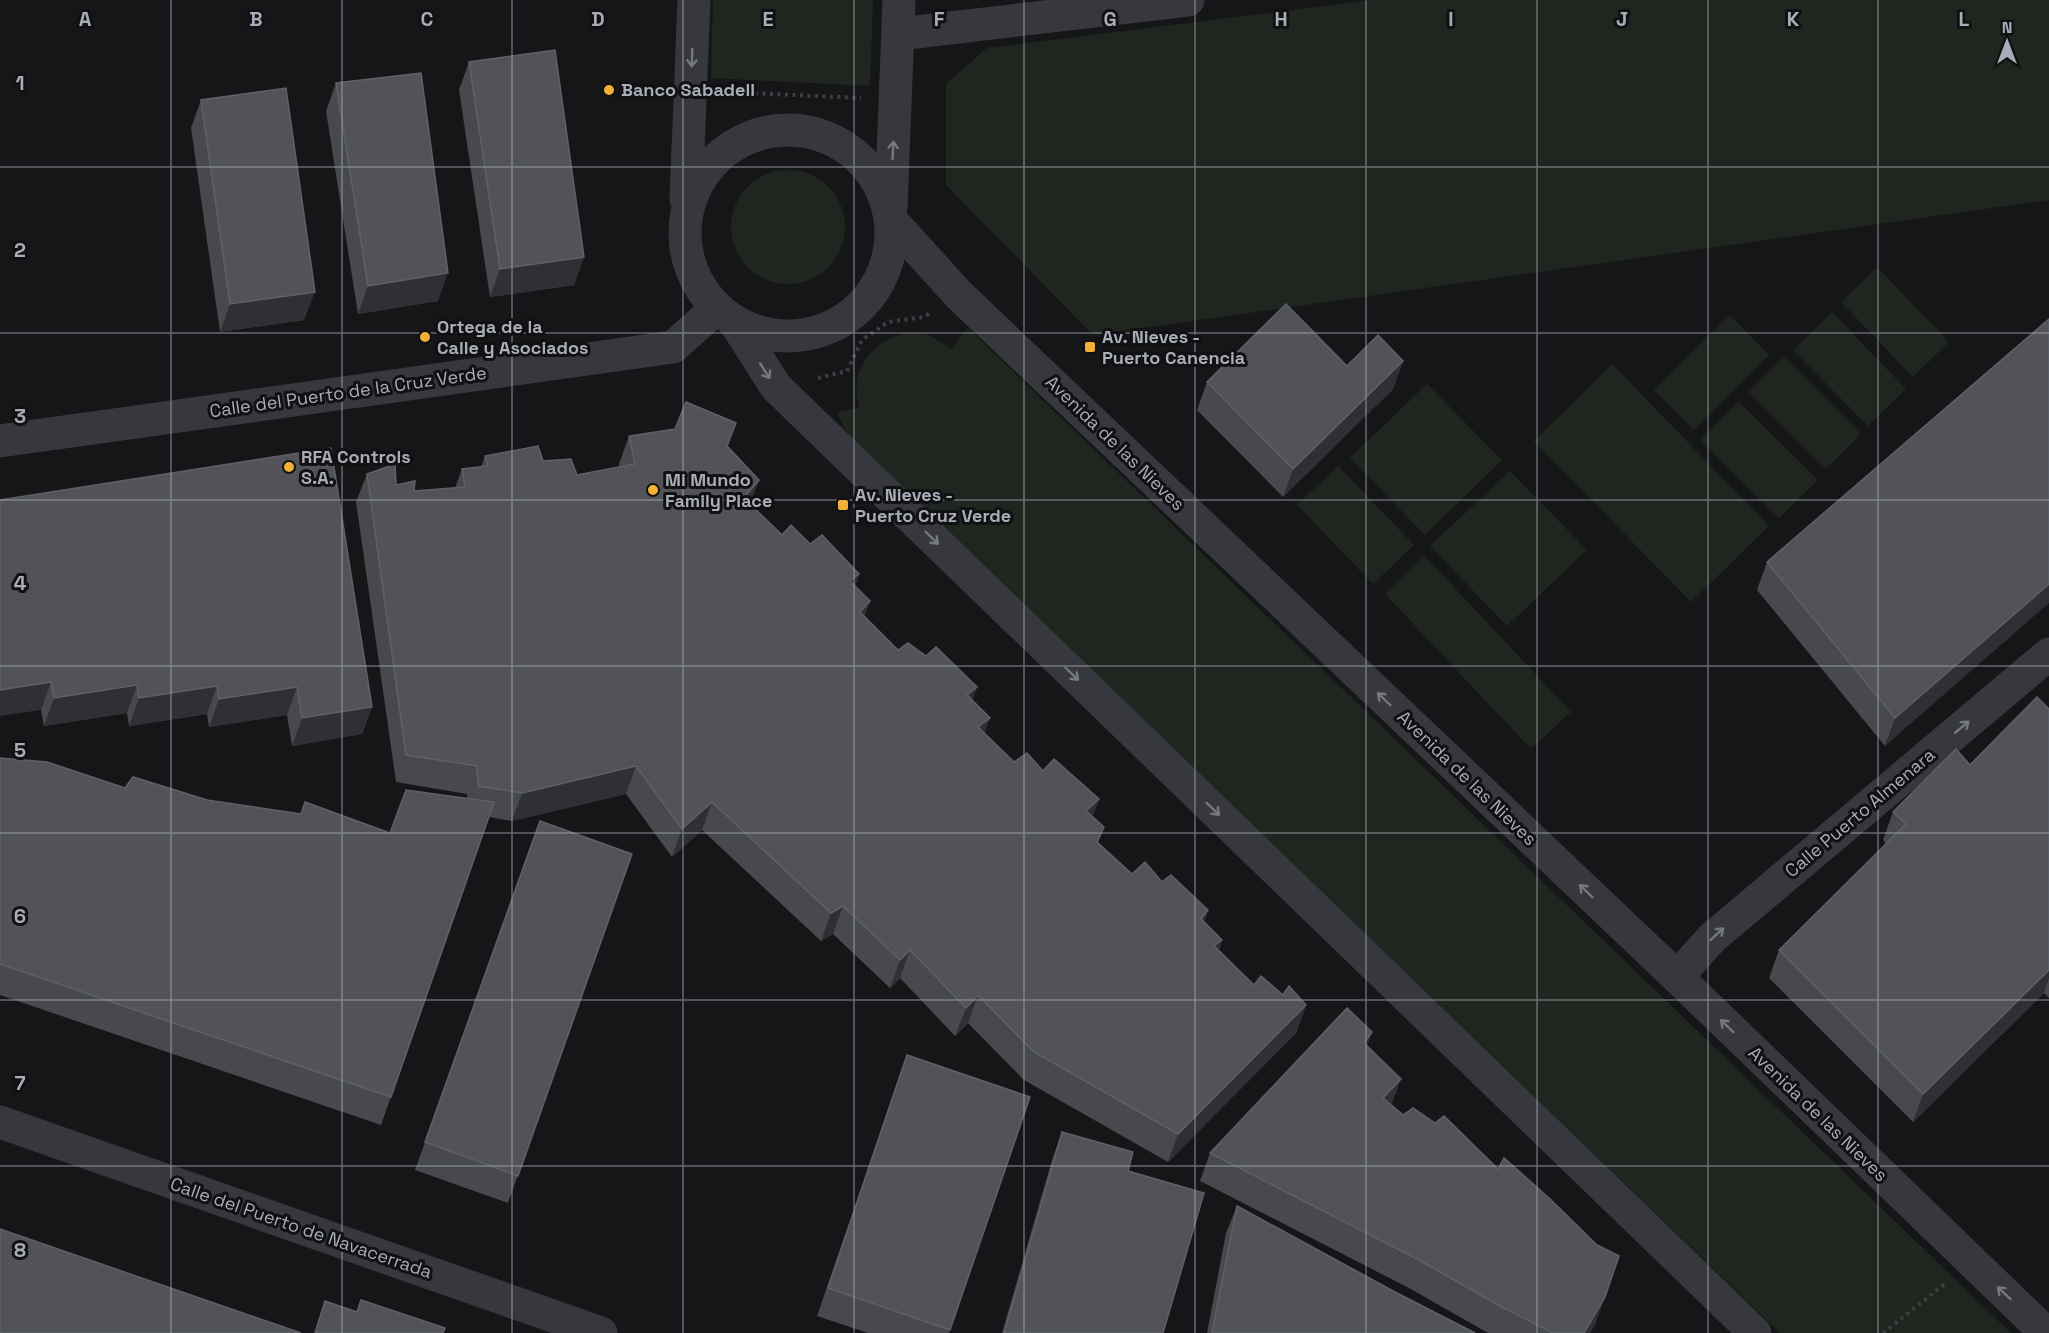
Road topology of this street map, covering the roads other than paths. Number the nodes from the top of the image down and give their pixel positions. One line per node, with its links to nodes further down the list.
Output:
1 (694, 0): 6 (street, one-way to 6)
2 (899, 0): 4 (street)
3 (1188, 0): 4 (street)
4 (899, 34): 5 (street, one-way to 4)
5 (891, 214): 6 (street); 7 (street); 10 (street, Avenida de las Nieves, one-way to 5)
6 (684, 224): 7 (street)
7 (725, 315): 8 (street, Calle del Puerto de la Cruz Verde); 13 (street, one-way to 13)
8 (0, 441)
9 (2049, 654): 10 (street, Calle Puerto Almenara, one-way to 9)
10 (1677, 977): 14 (street, Avenida de las Nieves, one-way to 10)
11 (0, 1122): 12 (street, Calle del Puerto de Navacerrada)
12 (602, 1333)
13 (1755, 1333)
14 (2046, 1333)

